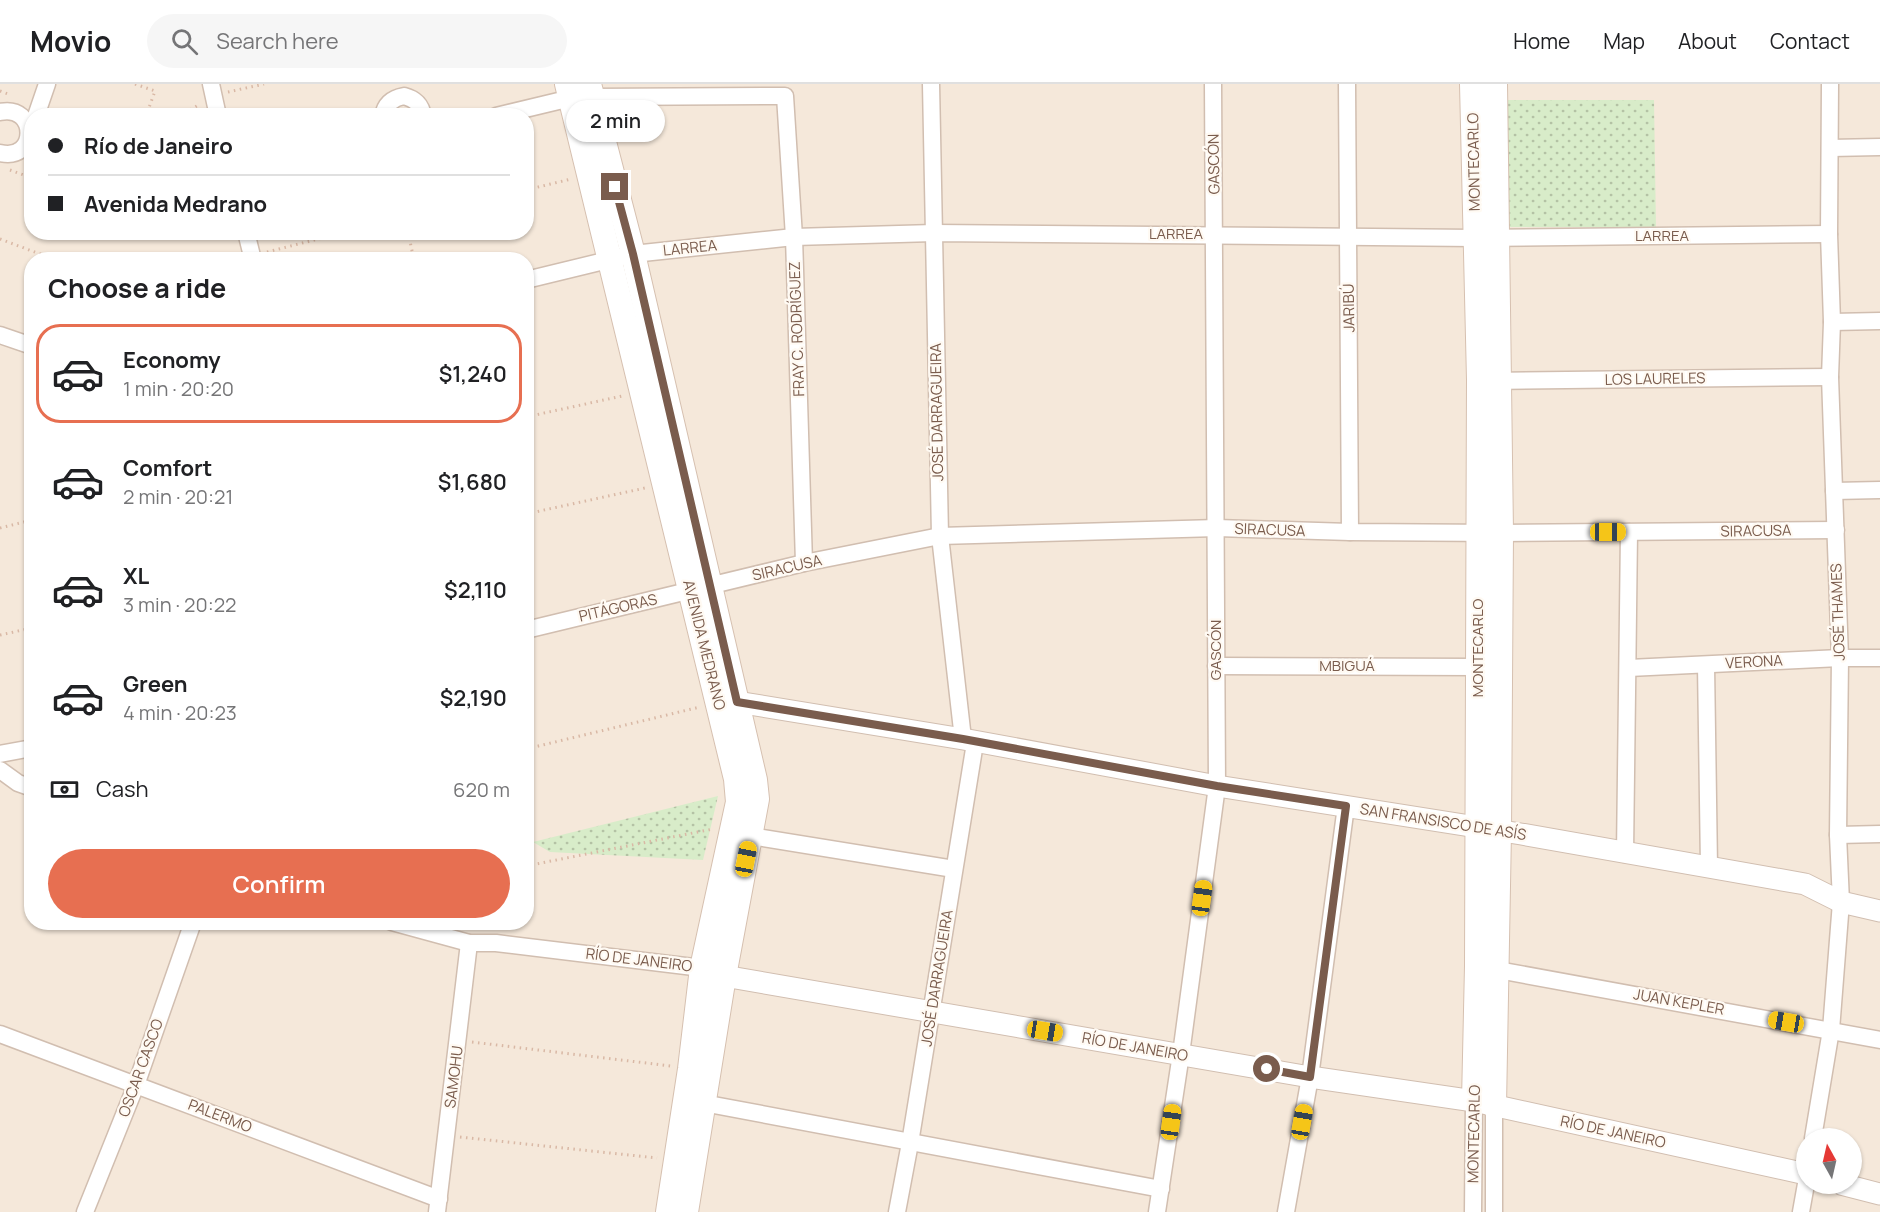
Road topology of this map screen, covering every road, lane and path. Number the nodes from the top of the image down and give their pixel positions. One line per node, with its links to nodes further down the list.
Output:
1 (47, 84): 12 (street)
2 (135, 84): 13 (path)
3 (264, 84): 10 (path)
4 (931, 84): 29 (street, JOSÉ DARRAGUEIRA)
5 (1213, 84): 31 (street, GASCÓN)
6 (1347, 84): 33 (street, JARIBÚ)
7 (1472, 84): 34 (main road, MONTECARLO)
8 (1495, 84): 34 (main road, MONTECARLO)
9 (1830, 84): 23 (street, JOSÉ THAMES)
10 (212, 90): 14 (path); 15 (street)
11 (579, 91): 18 (street); 27 (main road, AVENIDA MEDRANO); 32 (street, FRAY C. RODRÍGUEZ); 39 (main road, AVENIDA MEDRANO)
12 (39, 108)
13 (149, 108)
14 (190, 108)
15 (216, 108)
16 (385, 108): 17 (street)
17 (421, 108)
18 (523, 108)
19 (0, 112): 20 (street)
20 (24, 119)
21 (24, 145): 24 (street)
22 (1880, 147): 23 (street)
23 (1830, 148): 30 (street, JOSÉ THAMES)
24 (0, 153)
25 (0, 166): 26 (path)
26 (24, 175)
27 (589, 175): 28 (path); 40 (main road, AVENIDA MEDRANO)
28 (534, 188)
29 (934, 233): 31 (street, LARREA); 32 (street, LARREA); 61 (street, JOSÉ DARRAGUEIRA)
30 (1829, 234): 34 (street, LARREA); 43 (street, JOSÉ THAMES)
31 (1215, 235): 33 (street, LARREA); 56 (street, GASCÓN)
32 (794, 237): 39 (street, LARREA); 62 (street, FRAY C. RODRÍGUEZ)
33 (1348, 237): 34 (street, LARREA); 58 (street, JARIBÚ)
34 (1487, 238): 47 (main road, MONTECARLO)
35 (0, 239): 37 (path)
36 (315, 240): 38 (path)
37 (35, 252)
38 (271, 252)
39 (633, 254): 40 (street, LARREA); 63 (main road, AVENIDA MEDRANO)
40 (609, 258): 41 (street, LARREA); 48 (main road, AVENIDA MEDRANO)
41 (534, 278)
42 (1880, 321): 43 (street)
43 (1832, 322): 46 (street, JOSÉ THAMES)
44 (1, 339): 45 (street)
45 (24, 344)
46 (1830, 377): 47 (street, LOS LAURELES); 52 (street, JOSÉ THAMES)
47 (1489, 381): 59 (main road, MONTECARLO)
48 (642, 392): 49 (path); 50 (main road, AVENIDA MEDRANO)
49 (534, 415)
50 (664, 484): 53 (path); 63 (main road, AVENIDA MEDRANO)
51 (1880, 490): 52 (street)
52 (1834, 491): 57 (street, JOSÉ THAMES)
53 (534, 512)
54 (24, 522): 55 (path)
55 (0, 528)
56 (1217, 528): 58 (street, SIRACUSA); 61 (street, SIRACUSA); 70 (street, GASCÓN)
57 (1836, 530): 60 (street, SIRACUSA); 67 (street, JOSÉ THAMES)
58 (1350, 532): 59 (street, SIRACUSA)
59 (1490, 532): 60 (street, SIRACUSA); 71 (main road, MONTECARLO); 82 (main road, MONTECARLO)
60 (1629, 532): 72 (street)
61 (940, 536): 62 (street, SIRACUSA); 74 (street, JOSÉ DARRAGUEIRA)
62 (804, 562): 63 (street, SIRACUSA)
63 (700, 589): 64 (street, PITÁGORAS); 73 (main road, AVENIDA MEDRANO)
64 (534, 628)
65 (24, 630): 66 (path)
66 (0, 635)
67 (1840, 658): 68 (street, VERONA); 69 (street, VERONA); 85 (street, JOSÉ THAMES)
68 (1880, 658)
69 (1706, 665): 72 (street, VERONA); 88 (street)
70 (1216, 666): 71 (street, MBIGUÁ); 80 (street, GASCÓN)
71 (1478, 667): 82 (main road, MONTECARLO)
72 (1629, 668): 86 (street)
73 (727, 702): 74 (street, SAN FRANSISCO DE ASÍS); 75 (path); 83 (main road, AVENIDA MEDRANO)
74 (969, 741): 80 (street, SAN FRANSISCO DE ASÍS); 89 (street, JOSÉ DARRAGUEIRA)
75 (534, 747)
76 (24, 750): 77 (street)
77 (0, 754)
78 (0, 770): 79 (street)
79 (24, 785)
80 (1217, 786): 81 (street, SAN FRANSISCO DE ASÍS); 102 (street, GASCÓN)
81 (1346, 806): 82 (street, SAN FRANSISCO DE ASÍS); 104 (street)
82 (1488, 829): 86 (street, SAN FRANSISCO DE ASÍS); 95 (main road, MONTECARLO)
83 (742, 831): 87 (path); 89 (street); 96 (main road, AVENIDA MEDRANO)
84 (1880, 834): 85 (street)
85 (1838, 835): 90 (street, JOSÉ THAMES)
86 (1625, 854): 88 (street, SAN FRANSISCO DE ASÍS)
87 (534, 865)
88 (1709, 867): 90 (street, SAN FRANSISCO DE ASÍS)
89 (954, 869): 97 (street, JOSÉ DARRAGUEIRA)
90 (1841, 902): 91 (street, SAN FRANSISCO DE ASÍS); 98 (street, JOSÉ THAMES)
91 (1880, 911)
92 (191, 930): 105 (street, OSCAR CASCO)
93 (423, 930): 94 (street, RÍO DE JANEIRO)
94 (470, 942): 96 (street, RÍO DE JANEIRO); 100 (street, SAMOHU)
95 (1487, 968): 98 (street, JUAN KEPLER); 107 (main road, MONTECARLO)
96 (713, 972): 97 (street, RÍO DE JANEIRO); 103 (main road, AVENIDA MEDRANO); 106 (main road, AVENIDA MEDRANO)
97 (931, 1012): 102 (street, RÍO DE JANEIRO); 110 (street, JOSÉ DARRAGUEIRA)
98 (1831, 1030): 101 (street, JUAN KEPLER); 108 (street, JOSÉ THAMES)
99 (0, 1034): 105 (street, PALERMO)
100 (458, 1040): 103 (path); 109 (street, SAMOHU)
101 (1880, 1040)
102 (1181, 1054): 104 (street, RÍO DE JANEIRO); 113 (street, GASCÓN)
103 (690, 1069): 111 (main road, AVENIDA MEDRANO)
104 (1310, 1077): 107 (street, RÍO DE JANEIRO); 123 (street)
105 (136, 1085): 117 (street, PALERMO); 118 (street, OSCAR CASCO)
106 (703, 1103): 110 (street); 120 (main road, AVENIDA MEDRANO)
107 (1484, 1104): 112 (street, RÍO DE JANEIRO); 124 (street, MONTECARLO); 125 (street, MONTECARLO)
108 (1815, 1128)
109 (447, 1135): 111 (path); 117 (street, SAMOHU)
110 (910, 1143): 113 (street); 121 (street, JOSÉ DARRAGUEIRA)
111 (676, 1161): 119 (main road, AVENIDA MEDRANO)
112 (1796, 1172)
113 (1161, 1189): 122 (street, GASCÓN)
114 (1862, 1189): 116 (street)
115 (1804, 1194): 126 (street)
116 (1880, 1194)
117 (438, 1206)
118 (85, 1212)
119 (668, 1212)
120 (686, 1212)
121 (897, 1212)
122 (1157, 1212)
123 (1287, 1212)
124 (1473, 1212)
125 (1494, 1212)
126 (1801, 1212)

